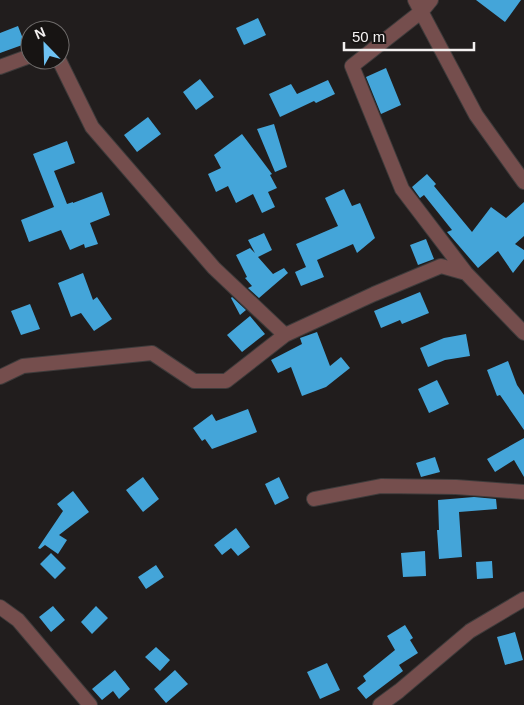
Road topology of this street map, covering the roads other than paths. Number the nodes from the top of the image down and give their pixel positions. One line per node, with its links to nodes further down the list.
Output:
1 (431, 0): 2 (street)
2 (419, 6): 6 (street); 7 (street)
3 (20, 60): 4 (street)
4 (0, 67)
5 (64, 70): 9 (street)
6 (524, 182)
7 (466, 273): 8 (street); 9 (street)
8 (524, 333)
9 (285, 335): 10 (street)
10 (0, 376)
11 (524, 492): 12 (street)
12 (314, 499)
13 (524, 599): 16 (street)
14 (0, 607): 15 (street)
15 (90, 705)
16 (380, 705)

